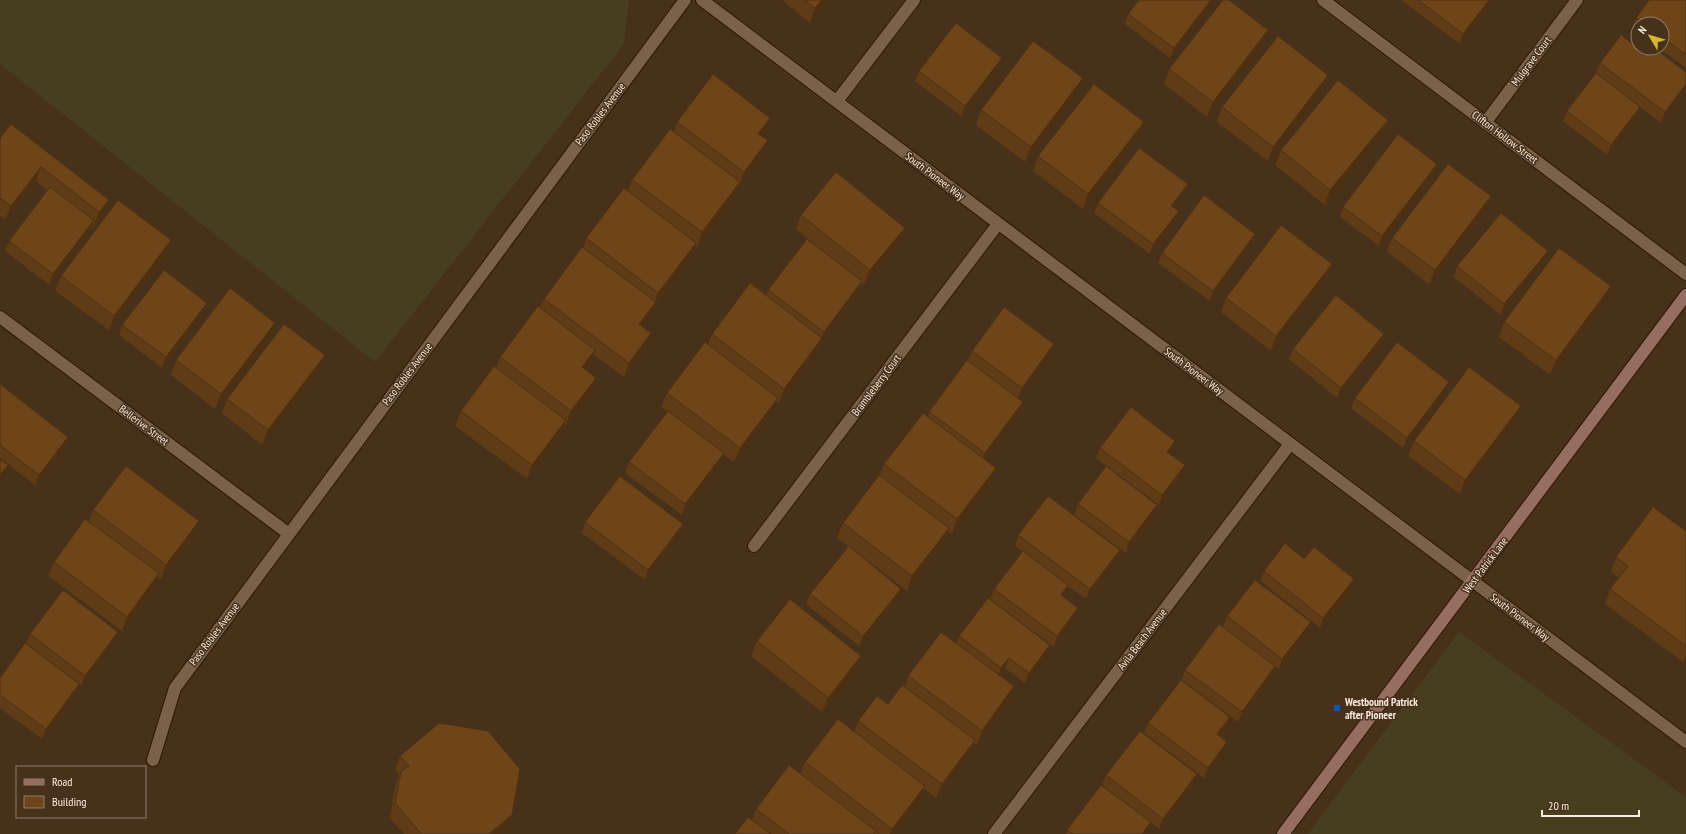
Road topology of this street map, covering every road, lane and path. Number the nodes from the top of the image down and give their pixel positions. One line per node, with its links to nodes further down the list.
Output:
1 (685, 0): 13 (street, Paso Robles Avenue)
2 (702, 0): 6 (street, South Pioneer Way)
3 (914, 0): 6 (street)
4 (1323, 0): 7 (street, Clifton Hollow Street)
5 (1577, 0): 7 (street, Mulgrave Court)
6 (837, 102): 8 (street, South Pioneer Way)
7 (1486, 122): 9 (street, Clifton Hollow Street)
8 (998, 224): 12 (street, South Pioneer Way); 14 (street, Brambleberry Court)
9 (1686, 274)
10 (1686, 295): 15 (street, West Patrick Lane)
11 (0, 316): 13 (street, Bellerive Street)
12 (1290, 444): 15 (street, South Pioneer Way); 18 (street, Avila Beach Avenue)
13 (289, 534): 17 (street, Paso Robles Avenue)
14 (754, 546)
15 (1472, 581): 16 (street, South Pioneer Way); 19 (street, West Patrick Lane)
16 (1686, 742)
17 (153, 760)
18 (994, 834)
19 (1283, 834)

